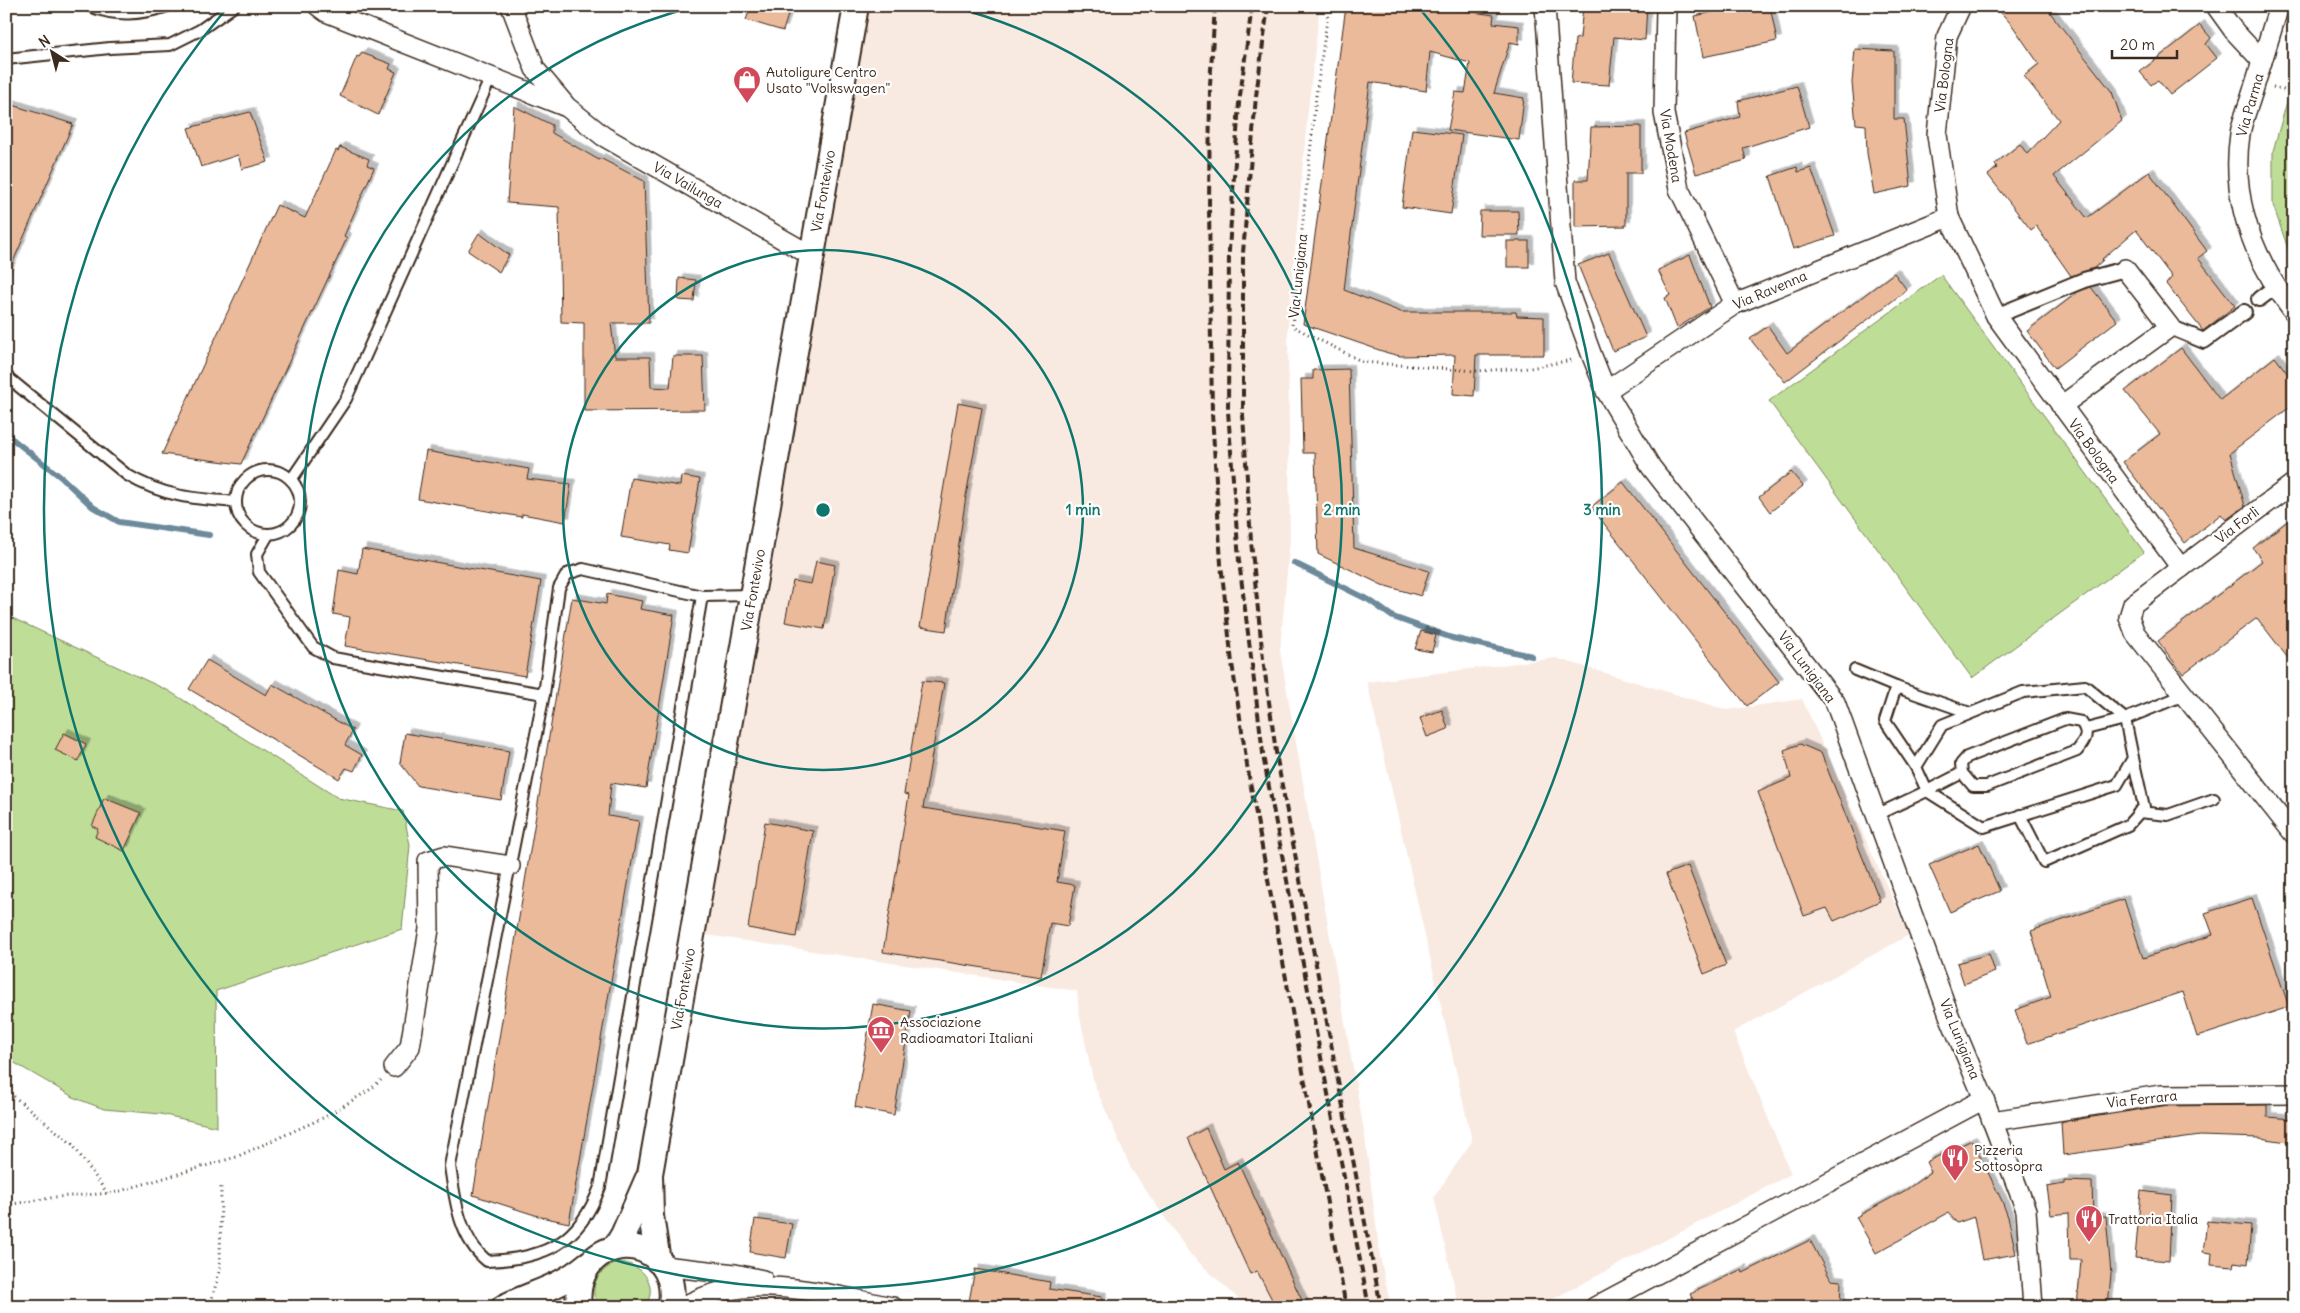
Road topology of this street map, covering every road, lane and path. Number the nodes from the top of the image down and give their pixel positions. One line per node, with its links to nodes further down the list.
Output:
1 (89, 6): 2 (lane)
2 (168, 6)
3 (234, 6): 13 (lane)
4 (318, 6): 15 (street, Via Vailunga)
5 (511, 6): 16 (street, Via Vailunga)
6 (856, 6): 18 (street, Via Fontevivo)
7 (1329, 6): 27 (path, Via Lunigiana)
8 (1545, 6): 27 (street, Via Lunigiana)
9 (1666, 6): 22 (street, Via Modena)
10 (1961, 6): 17 (street, Via Bologna)
11 (2216, 6): 14 (street)
12 (2280, 6): 14 (street, Via Parma)
13 (6, 58)
14 (2262, 61): 20 (street, Via Parma)
15 (491, 77): 16 (street, Via Vailunga); 31 (lane)
16 (567, 107): 18 (street, Via Vailunga)
17 (1949, 217): 22 (street, Via Ravenna); 25 (street, Via Bologna)
18 (812, 256): 36 (street, Via Fontevivo)
19 (2125, 269): 25 (street); 26 (street)
20 (2275, 287): 21 (street); 24 (street, Via Parma)
21 (2259, 299)
22 (1735, 304): 29 (street, Via Ravenna)
23 (2244, 312): 26 (street)
24 (2294, 312)
25 (1996, 316): 30 (street, Via Bologna)
26 (2170, 327): 30 (street)
27 (1592, 356): 29 (street, Via Lunigiana)
28 (6, 376): 33 (lane)
29 (1606, 391): 51 (street, Via Lunigiana)
30 (2061, 406): 35 (street, Via Bologna)
31 (291, 480): 33 (lane); 34 (lane)
32 (2294, 483): 35 (street, Via Forlì)
33 (236, 502): 34 (lane)
34 (268, 535): 40 (lane)
35 (2181, 568): 41 (street)
36 (752, 595): 37 (lane); 60 (street, Via Fontevivo)
37 (702, 596): 40 (lane); 54 (lane)
38 (1855, 670): 39 (lane)
39 (1896, 687): 42 (lane); 46 (lane)
40 (544, 694): 54 (lane)
41 (2184, 695): 43 (lane); 53 (street)
42 (1970, 713): 43 (lane); 46 (lane)
43 (2125, 719): 44 (lane); 45 (lane)
44 (2086, 728): 47 (lane); 47 (lane)
45 (2133, 758): 50 (lane); 52 (lane)
46 (1916, 768): 48 (lane)
47 (1962, 773): 48 (lane)
48 (1927, 791): 51 (lane); 52 (lane)
49 (2214, 799): 50 (lane)
50 (2139, 812): 52 (lane)
51 (1876, 815): 58 (street, Via Lunigiana)
52 (2020, 816)
53 (2294, 834)
54 (510, 866): 55 (street)
55 (394, 1067): 62 (path)
56 (6, 1090): 62 (path)
57 (2294, 1094): 59 (street, Via Ferrara)
58 (1984, 1099): 59 (street, Via Lunigiana); 76 (street)
59 (1992, 1121): 77 (street, Via Lunigiana)
60 (650, 1174): 64 (street, Via Fontevivo); 66 (street, Via Fontevivo)
61 (221, 1186): 69 (path)
62 (108, 1194): 63 (path)
63 (6, 1205)
64 (615, 1248): 65 (street); 66 (street)
65 (589, 1263): 68 (street); 72 (street)
66 (661, 1263): 67 (street); 73 (street, Via Fontevivo)
67 (783, 1286): 74 (street); 75 (street)
68 (527, 1298): 70 (street); 71 (street)
69 (210, 1307)
70 (504, 1307)
71 (575, 1307)
72 (580, 1307)
73 (670, 1307)
74 (683, 1307)
75 (893, 1307)
76 (1595, 1307)
77 (2033, 1307)

